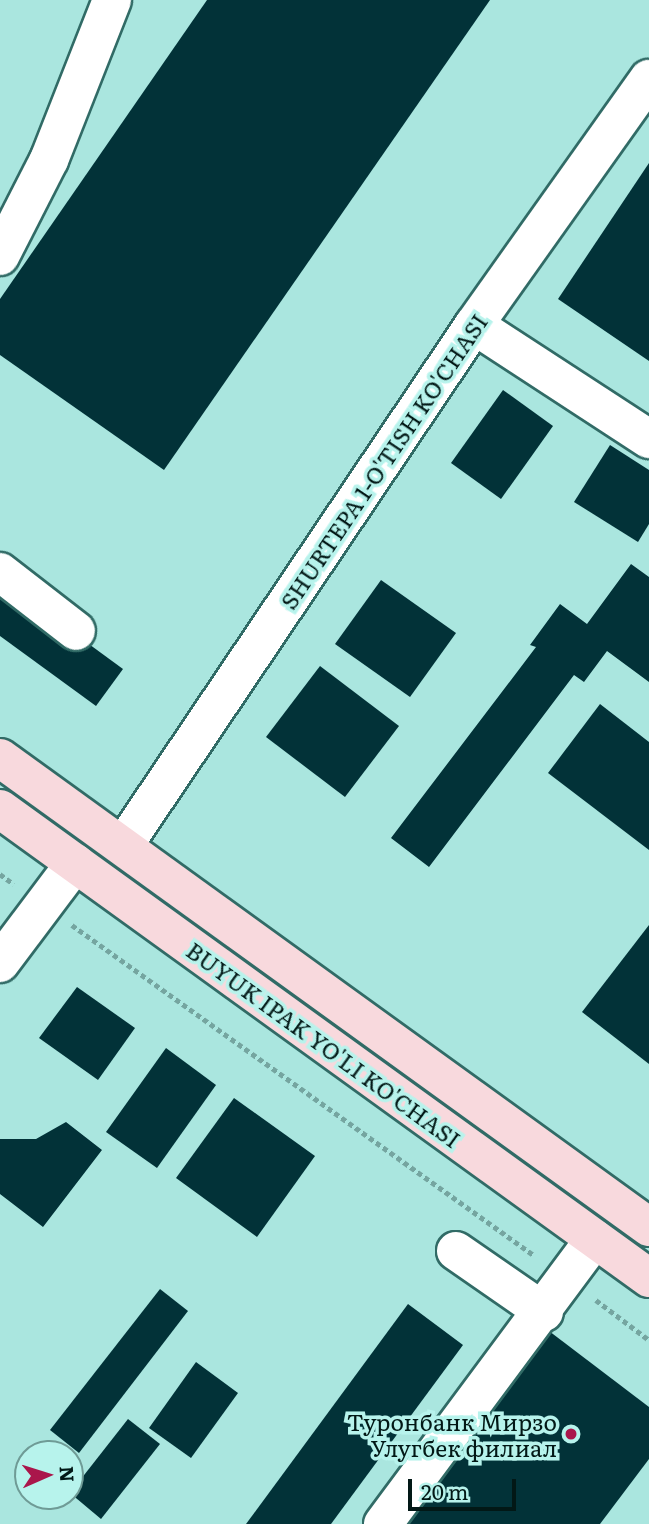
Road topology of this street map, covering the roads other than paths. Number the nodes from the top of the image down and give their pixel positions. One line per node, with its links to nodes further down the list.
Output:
1 (111, 0): 3 (street)
2 (649, 79): 4 (street, SHURTEPA 1-O'TISH KO'CHASI)
3 (0, 256)
4 (474, 325): 5 (street); 10 (street, SHURTEPA 1-O'TISH KO'CHASI)
5 (649, 439)
6 (0, 572): 7 (street)
7 (76, 631)
8 (0, 758): 10 (main road, BUYUK IPAK YO'LI KO'CHASI)
9 (0, 809): 11 (main road, BUYUK IPAK YO'LI KO'CHASI)
10 (112, 838): 11 (main road); 13 (main road, BUYUK IPAK YO'LI KO'CHASI)
11 (87, 872): 12 (street); 14 (main road, BUYUK IPAK YO'LI KO'CHASI)
12 (0, 964)
13 (649, 1227)
14 (595, 1239): 16 (main road, BUYUK IPAK YO'LI KO'CHASI); 17 (street)
15 (456, 1251): 17 (street)
16 (649, 1278)
17 (544, 1312): 18 (street)
18 (383, 1524)

